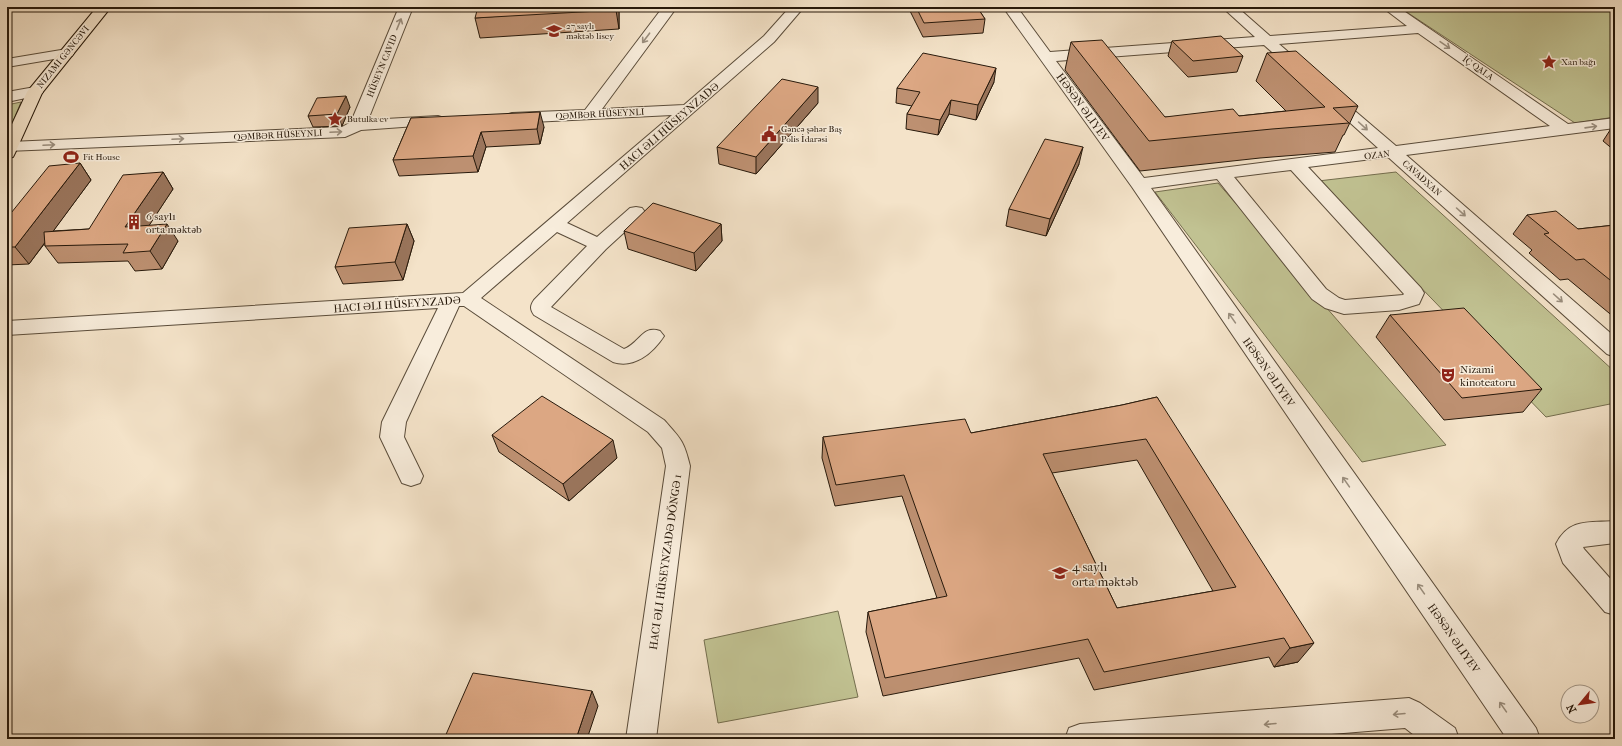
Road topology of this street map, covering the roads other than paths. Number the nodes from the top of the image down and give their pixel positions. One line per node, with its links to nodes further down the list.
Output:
1 (104, 7): 10 (main road, NIZAMI GƏNCƏVI)
2 (406, 7): 20 (street, HÜSEYN CAVID, one-way to 2)
3 (670, 7): 16 (street, one-way to 16)
4 (797, 7): 15 (street)
5 (1010, 7): 11 (street, HƏSƏN ƏLIYEV)
6 (1229, 7): 9 (street, CAVADXAN)
7 (1390, 7): 8 (street, İÇ QALA)
8 (1421, 29): 9 (street); 21 (street, İÇ QALA, one-way to 21)
9 (1266, 39): 11 (street); 23 (street, CAVADXAN, one-way to 23)
10 (66, 53): 12 (street); 13 (main road, NIZAMI GƏNCƏVI)
11 (1046, 57): 26 (street, HƏSƏN ƏLIYEV)
12 (7, 63)
13 (35, 92): 14 (street); 22 (main road, NIZAMI GƏNCƏVI)
14 (7, 97)
15 (689, 109): 16 (street, QƏMBƏR HÜSEYNLI); 28 (street)
16 (590, 114): 17 (street, QƏMBƏR HÜSEYNLI)
17 (497, 119)
18 (451, 121): 20 (street, QƏMBƏR HÜSEYNLI)
19 (1615, 123): 21 (street, OZAN, one-way to 19)
20 (358, 125): 22 (street, QƏMBƏR HÜSEYNLI, one-way to 20)
21 (1566, 130): 23 (street, OZAN)
22 (8, 150)
23 (1394, 152): 24 (street, OZAN); 33 (street, CAVADXAN, one-way to 33)
24 (1296, 165): 25 (street, OZAN); 25 (street)
25 (1222, 174): 26 (street, OZAN)
26 (1139, 184): 40 (street, HƏSƏN ƏLIYEV, one-way to 26)
27 (636, 212): 29 (street)
28 (555, 224): 29 (street); 30 (street)
29 (599, 245): 32 (street)
30 (460, 300): 31 (street); 34 (street); 37 (street)
31 (7, 328)
32 (653, 336)
33 (1615, 349)
34 (411, 476)
35 (1615, 532): 36 (street)
36 (1615, 603)
37 (641, 739)
38 (1080, 739): 39 (street, one-way to 38)
39 (1444, 739)
40 (1525, 739)

